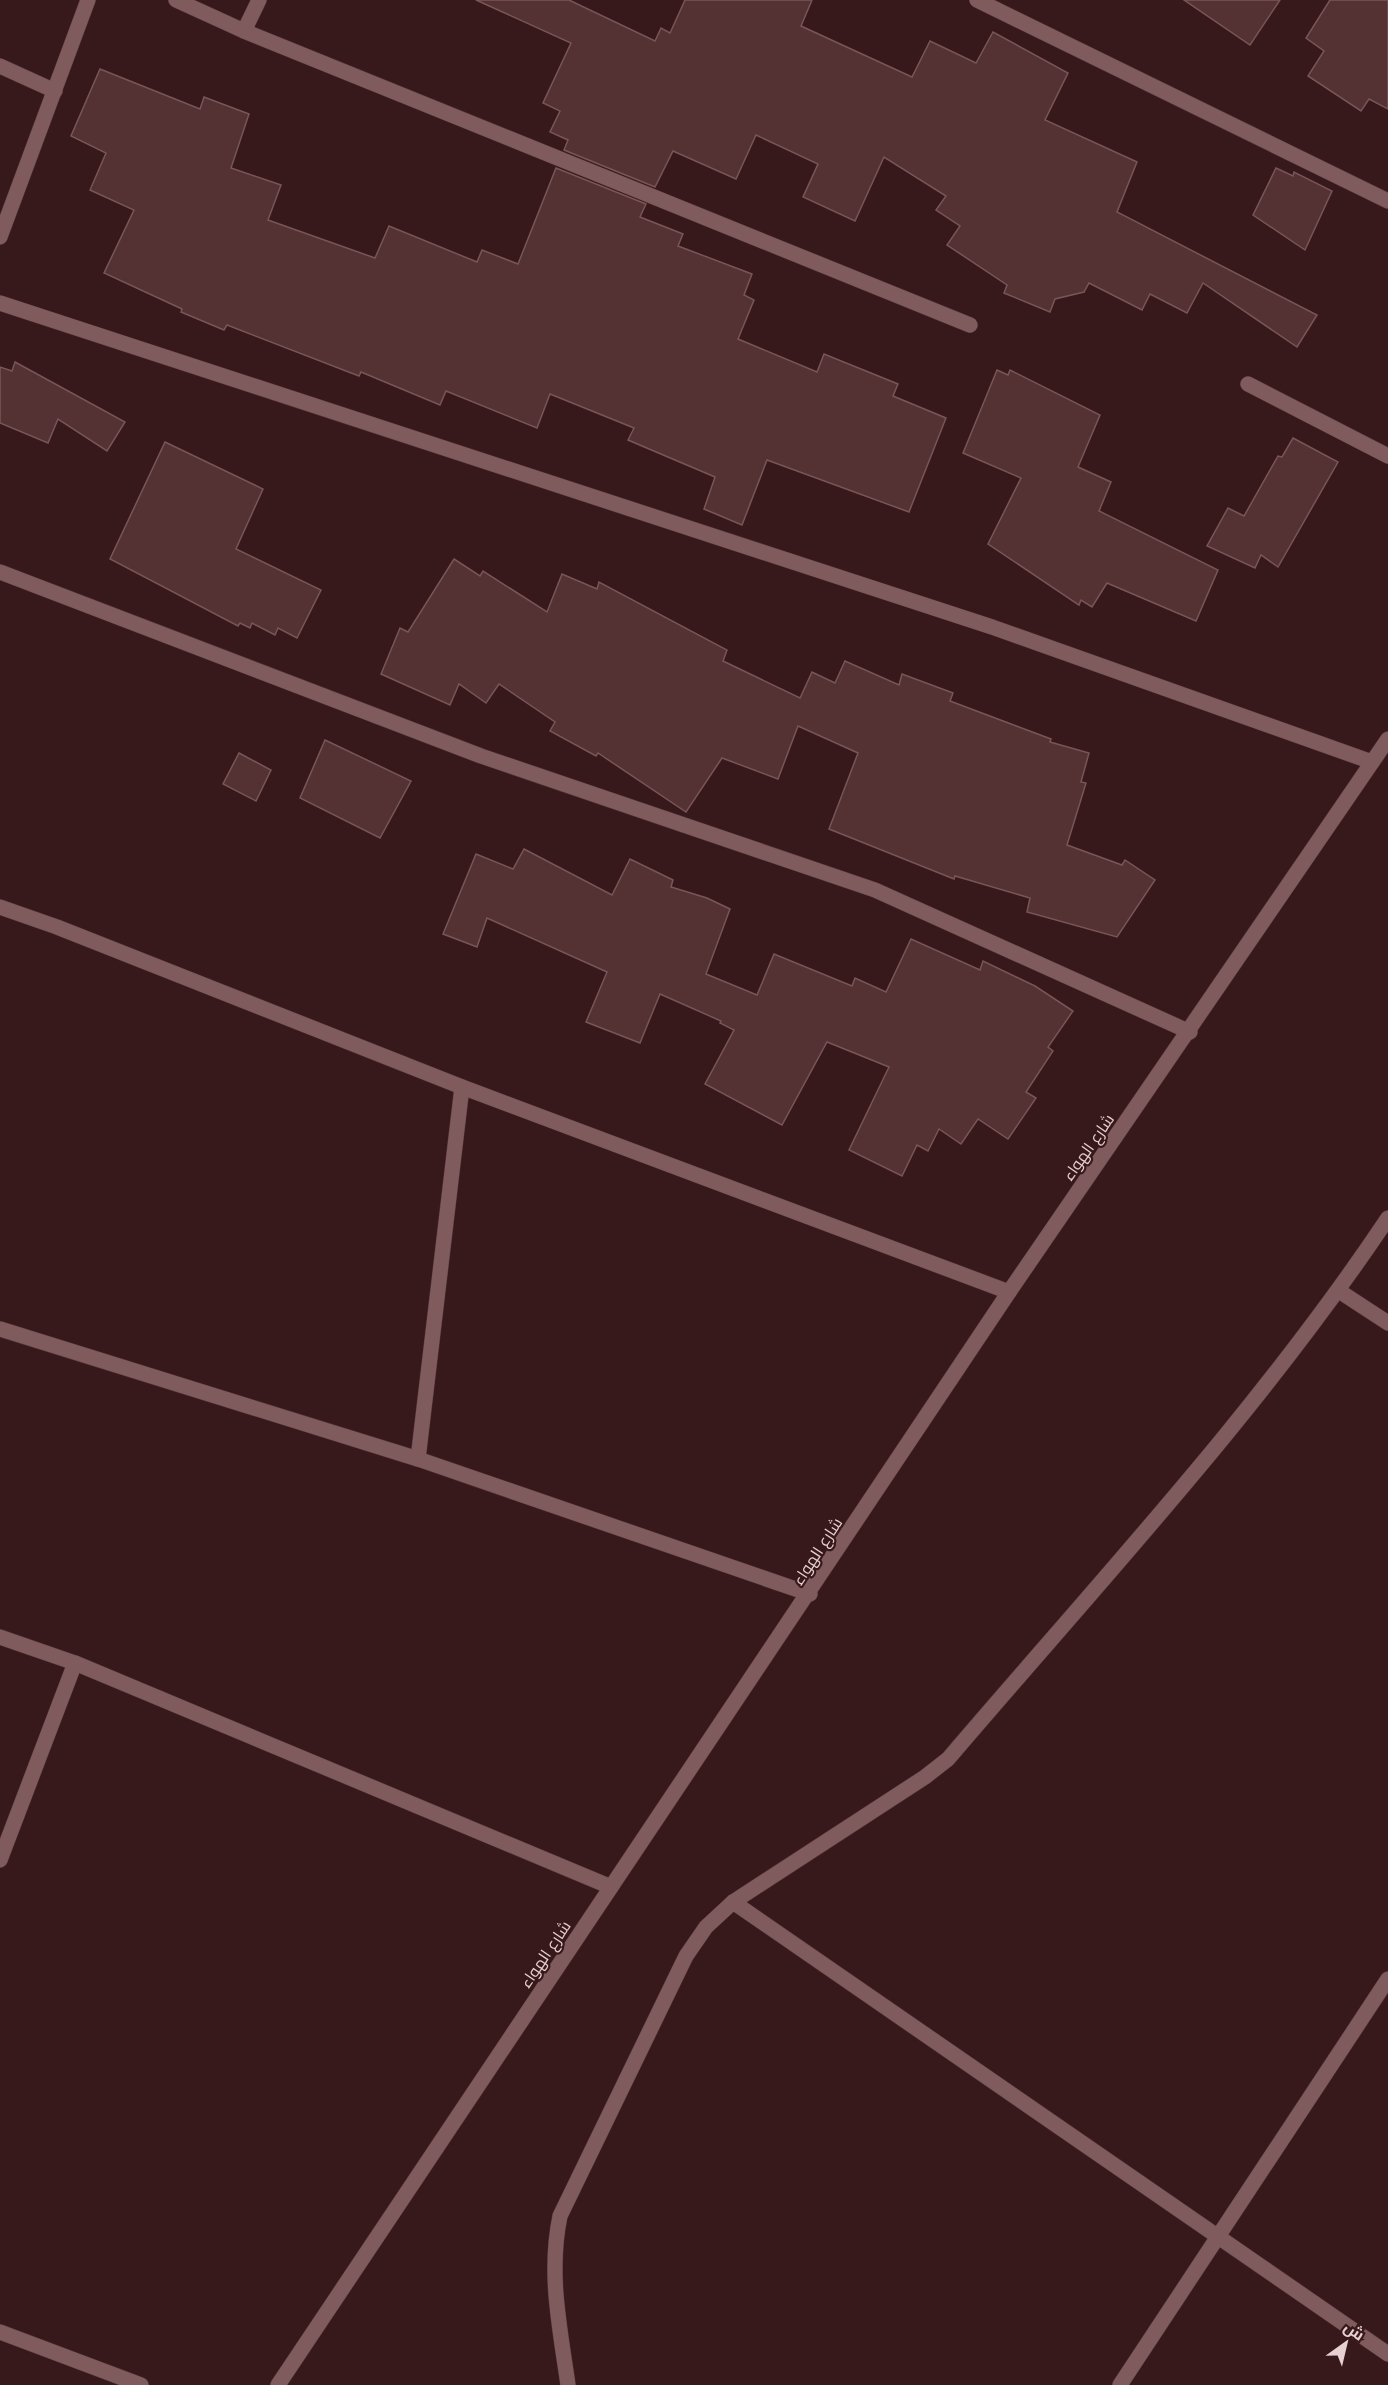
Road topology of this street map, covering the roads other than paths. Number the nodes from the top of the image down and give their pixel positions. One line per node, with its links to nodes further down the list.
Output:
1 (88, 0): 7 (street)
2 (176, 0): 5 (street)
3 (259, 0): 5 (street)
4 (976, 0): 8 (street)
5 (244, 32): 11 (street)
6 (0, 66): 7 (street)
7 (56, 90): 9 (street)
8 (1388, 201)
9 (0, 237)
10 (0, 303): 16 (street)
11 (970, 325)
12 (1248, 384): 13 (street)
13 (1388, 456)
14 (0, 572): 18 (street)
15 (1388, 739): 16 (street, شارع الهواء)
16 (1372, 762): 18 (street, شارع الهواء)
17 (0, 907): 19 (street)
18 (1190, 1032): 22 (street, شارع الهواء)
19 (462, 1087): 22 (street); 25 (street)
20 (1388, 1218): 21 (street)
21 (1339, 1291): 23 (street); 32 (street)
22 (1010, 1292): 26 (street, شارع الهواء)
23 (1388, 1323)
24 (0, 1329): 25 (street)
25 (418, 1459): 26 (street)
26 (810, 1594): 31 (street, شارع الهواء)
27 (0, 1637): 28 (street)
28 (75, 1663): 29 (street); 31 (street)
29 (3, 1843): 30 (street)
30 (0, 1860)
31 (611, 1887): 38 (street, شارع الهواء)
32 (733, 1902): 34 (street); 39 (street)
33 (1388, 1979): 34 (street)
34 (1218, 2238): 36 (street); 40 (street)
35 (0, 2332): 37 (street)
36 (1388, 2354)
37 (141, 2385)
38 (279, 2385)
39 (568, 2385)
40 (1120, 2385)

